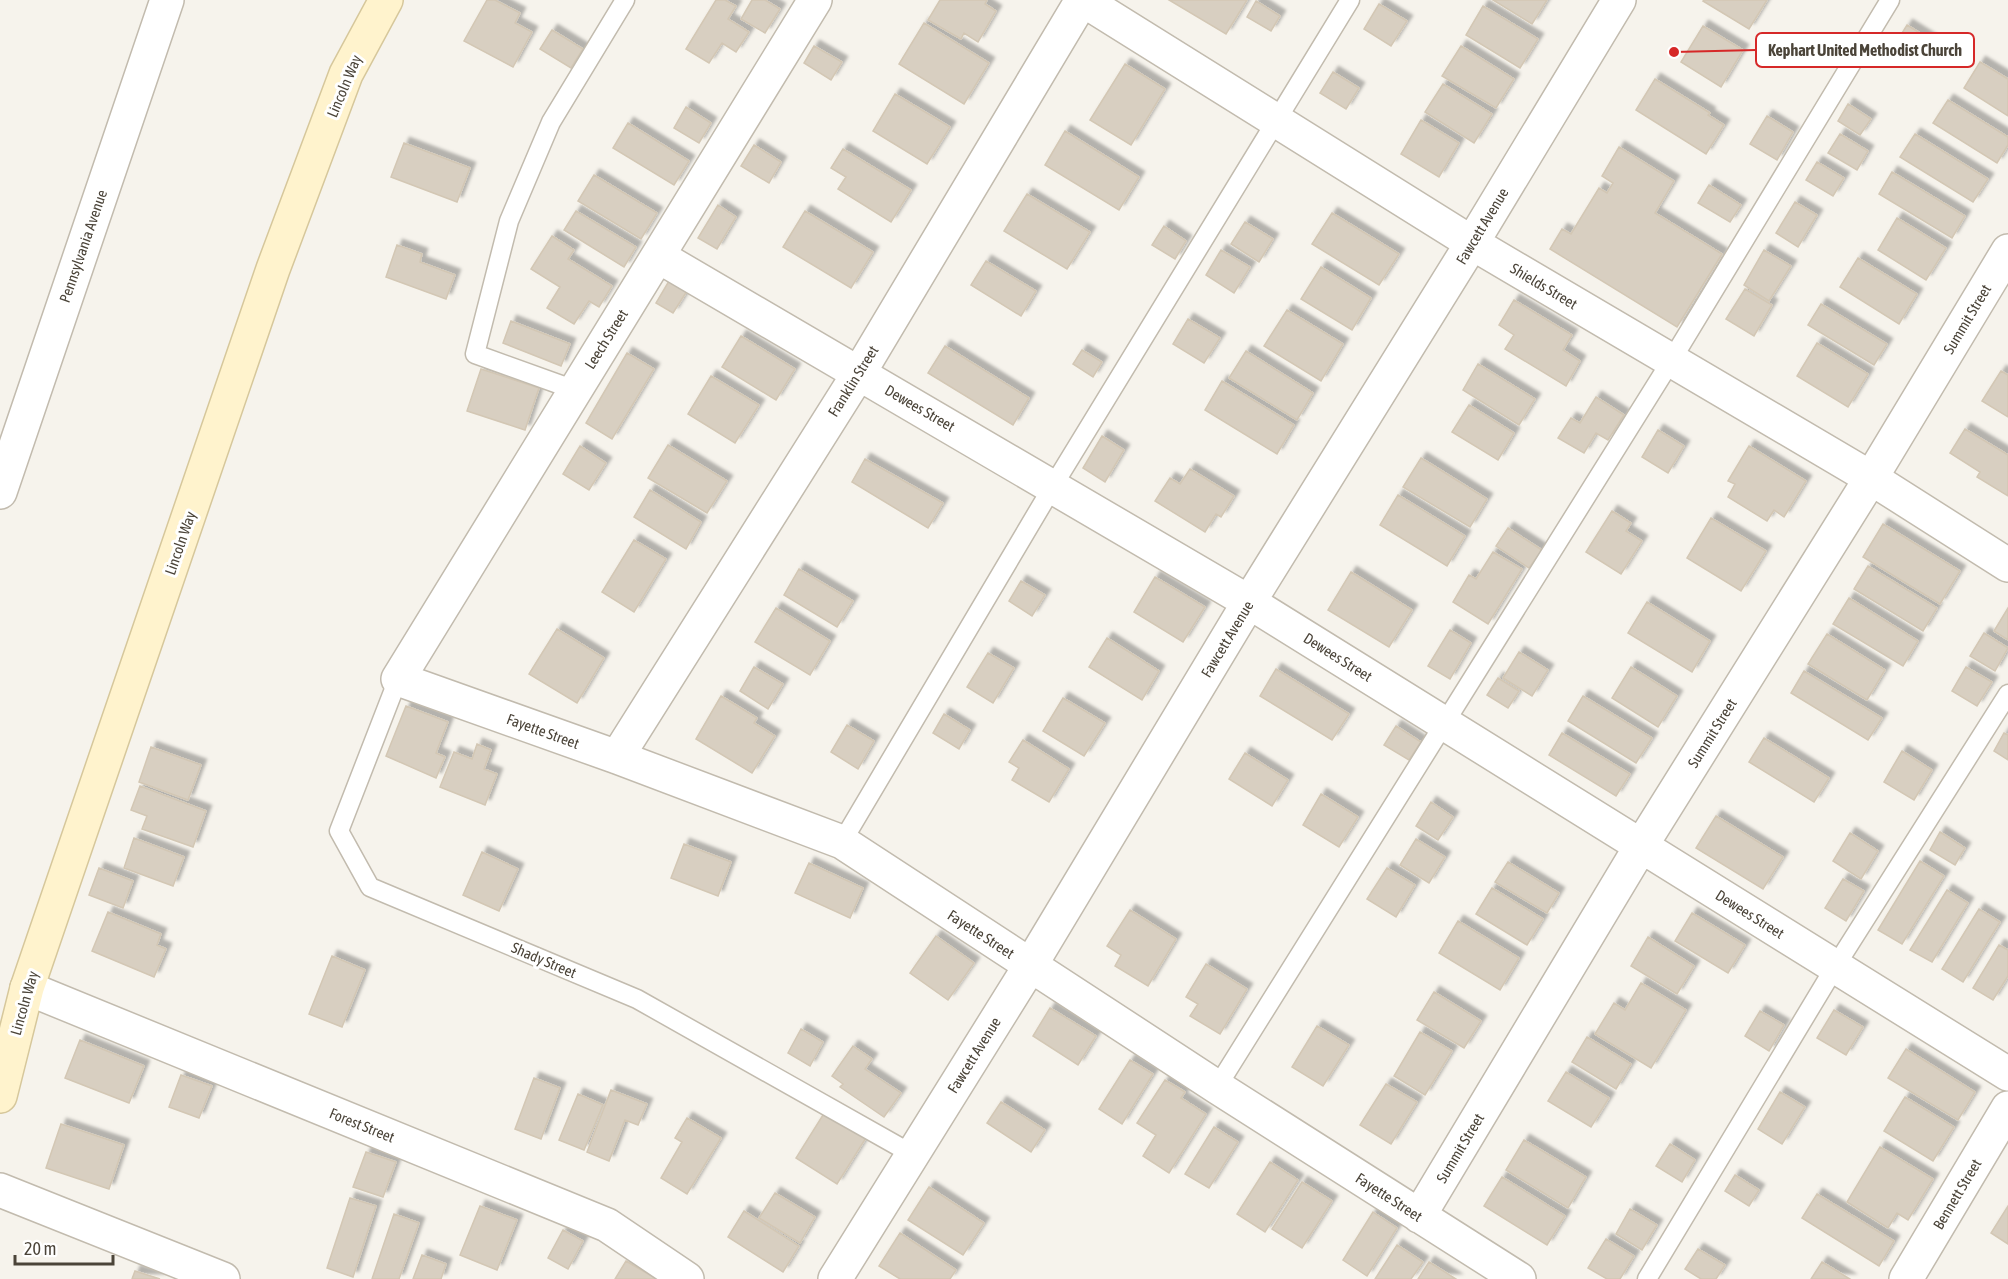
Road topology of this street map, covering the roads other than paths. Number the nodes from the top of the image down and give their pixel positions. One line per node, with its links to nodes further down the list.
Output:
1 (167, 0): 18 (street, Pennsylvania Avenue)
2 (386, 0): 29 (main road, Lincoln Way)
3 (625, 0): 15 (lane)
4 (815, 0): 12 (street, Leech Street)
5 (1083, 0): 9 (street, Shields Street); 14 (street, Franklin Street)
6 (1350, 0): 9 (lane)
7 (1619, 0): 10 (street, Fawcett Avenue)
8 (1890, 0): 13 (lane)
9 (1276, 121): 10 (street, Shields Street); 17 (lane)
10 (1472, 243): 13 (street, Shields Street); 20 (street, Fawcett Avenue)
11 (2008, 251): 16 (street, Summit Street)
12 (658, 256): 14 (street, Dewees Street); 15 (street, Leech Street)
13 (1671, 361): 16 (street, Shields Street); 23 (lane)
14 (859, 373): 17 (street, Dewees Street); 24 (street, Franklin Street)
15 (574, 390): 21 (street, Leech Street)
16 (1870, 478): 19 (street, Shields Street); 26 (street, Summit Street)
17 (1053, 486): 20 (street, Dewees Street); 25 (lane)
18 (0, 492)
19 (2008, 565)
20 (1249, 602): 23 (street, Dewees Street); 27 (street, Fawcett Avenue)
21 (398, 679): 24 (street, Fayette Street); 34 (lane, Shady Street)
22 (2008, 694): 28 (lane)
23 (1443, 723): 26 (street, Dewees Street); 31 (lane)
24 (617, 757): 25 (street, Fayette Street)
25 (842, 842): 27 (street, Fayette Street)
26 (1641, 846): 28 (street, Dewees Street); 36 (street, Summit Street)
27 (1030, 966): 31 (street, Fayette Street); 34 (street, Fawcett Avenue)
28 (1835, 967): 30 (street, Dewees Street); 41 (lane)
29 (27, 988): 32 (main road, Lincoln Way); 39 (street, Forest Street)
30 (2008, 1074)
31 (1217, 1087): 36 (street, Fayette Street)
32 (0, 1096)
33 (2008, 1108): 42 (street, Bennett Street)
34 (912, 1154): 40 (street, Fawcett Avenue)
35 (0, 1190): 38 (street)
36 (1419, 1216): 37 (street, Fayette Street)
37 (1500, 1274)
38 (223, 1279)
39 (687, 1279)
40 (835, 1279)
41 (1647, 1279)
42 (1906, 1279)

